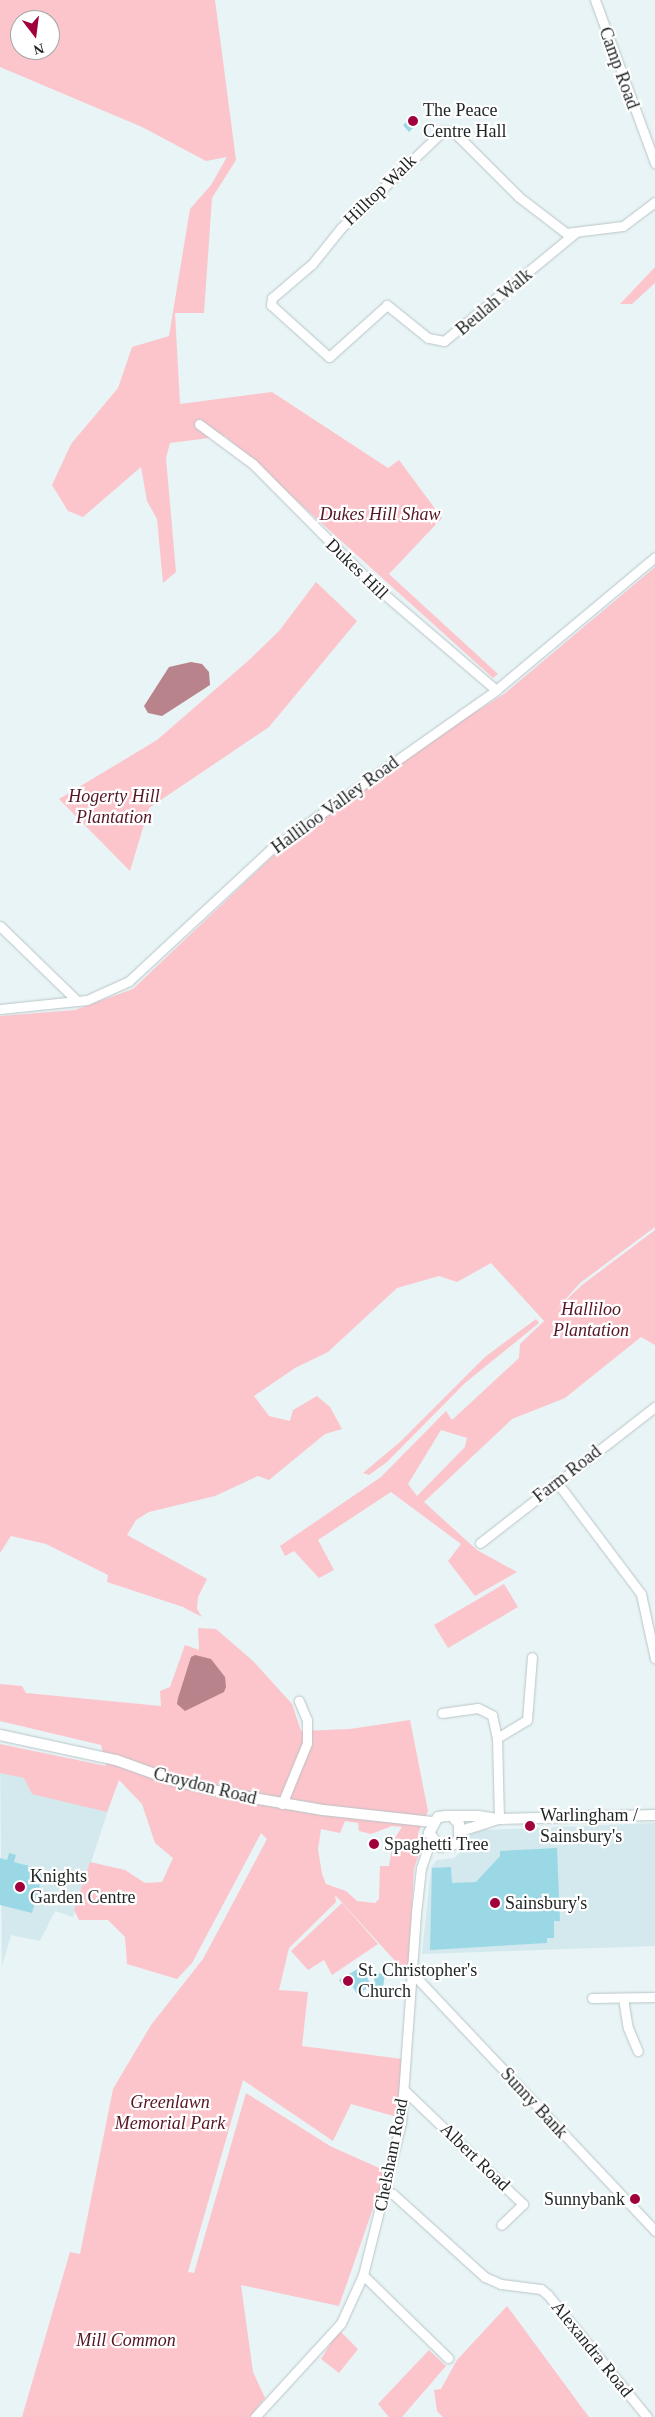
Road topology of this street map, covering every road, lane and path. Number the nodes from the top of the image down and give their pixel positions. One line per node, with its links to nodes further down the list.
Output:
1 (596, 0): 2 (street, Camp Road)
2 (655, 163)
3 (655, 202): 4 (street)
4 (575, 233): 5 (street, Beulah Walk); 5 (street, Hilltop Walk)
5 (274, 310)
6 (199, 424): 8 (street, Dukes Hill)
7 (655, 557): 8 (street, Halliloo Valley Road)
8 (496, 690): 10 (street, Halliloo Valley Road)
9 (0, 926): 10 (street)
10 (77, 1001): 11 (street, Halliloo Valley Road)
11 (0, 1009)
12 (655, 1407): 13 (street, Farm Road)
13 (556, 1481): 14 (street, Farm Road); 16 (street)
14 (480, 1542)
15 (532, 1657): 20 (street)
16 (655, 1659)
17 (299, 1701): 21 (street)
18 (442, 1713): 20 (street)
19 (0, 1735): 21 (main road, Croydon Road)
20 (497, 1738): 24 (street)
21 (282, 1804): 25 (main road, Croydon Road)
22 (655, 1815): 24 (main road)
23 (452, 1816): 24 (main road); 26 (main road); 27 (main road)
24 (499, 1819): 27 (main road)
25 (413, 1822): 26 (main road, Croydon Road); 28 (main road, Croydon Road)
26 (432, 1822): 28 (main road)
27 (461, 1831): 29 (main road)
28 (430, 1836): 29 (main road); 30 (street, Chelsham Road)
29 (440, 1847): 30 (street)
30 (426, 1856): 31 (street, Chelsham Road)
31 (414, 1975): 36 (street, Chelsham Road); 39 (street, Sunny Bank)
32 (655, 1997): 34 (street)
33 (592, 1998): 34 (street)
34 (623, 1998): 35 (street)
35 (638, 2051)
36 (404, 2090): 37 (street, Chelsham Road); 38 (street, Albert Road)
37 (386, 2192): 40 (street, Chelsham Road); 43 (street, Alexandra Road)
38 (501, 2225)
39 (655, 2231)
40 (363, 2274): 41 (street); 42 (street, Chelsham Road)
41 (448, 2358)
42 (255, 2417)
43 (647, 2417)

